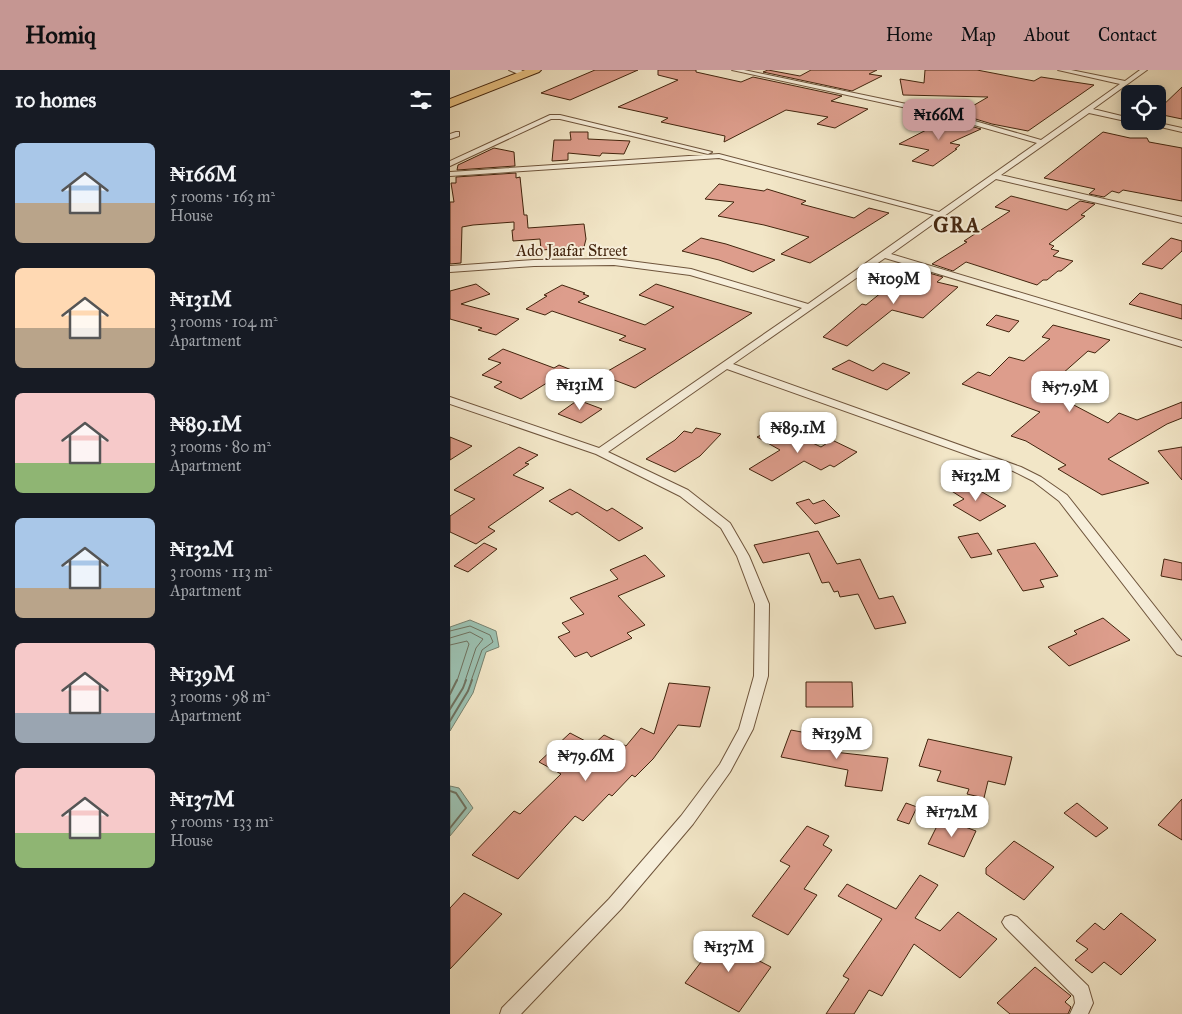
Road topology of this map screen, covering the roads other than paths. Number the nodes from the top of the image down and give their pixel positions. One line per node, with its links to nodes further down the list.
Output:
1 (735, 70): 12 (street)
2 (1061, 70): 5 (street)
3 (1144, 70): 5 (street)
4 (522, 71): 6 (highway); 7 (highway)
5 (1127, 83): 8 (street)
6 (450, 97)
7 (450, 103)
8 (1086, 110): 9 (street); 12 (street)
9 (1121, 118)
10 (1166, 127): 11 (street)
11 (1182, 130)
12 (1042, 142): 16 (street)
13 (719, 156): 14 (street); 15 (street); 17 (street)
14 (450, 164)
15 (450, 174)
16 (994, 176): 17 (street); 18 (street)
17 (942, 215): 19 (street)
18 (1182, 220)
19 (884, 255): 21 (street); 22 (street)
20 (450, 269): 21 (street, Ado Jaafar Street)
21 (809, 307): 23 (street)
22 (1182, 344)
23 (726, 365): 25 (street); 26 (street)
24 (450, 400): 25 (street)
25 (600, 452): 28 (street)
26 (1182, 651)
27 (1010, 922): 29 (street)
28 (509, 1014)
29 (1079, 1014)

